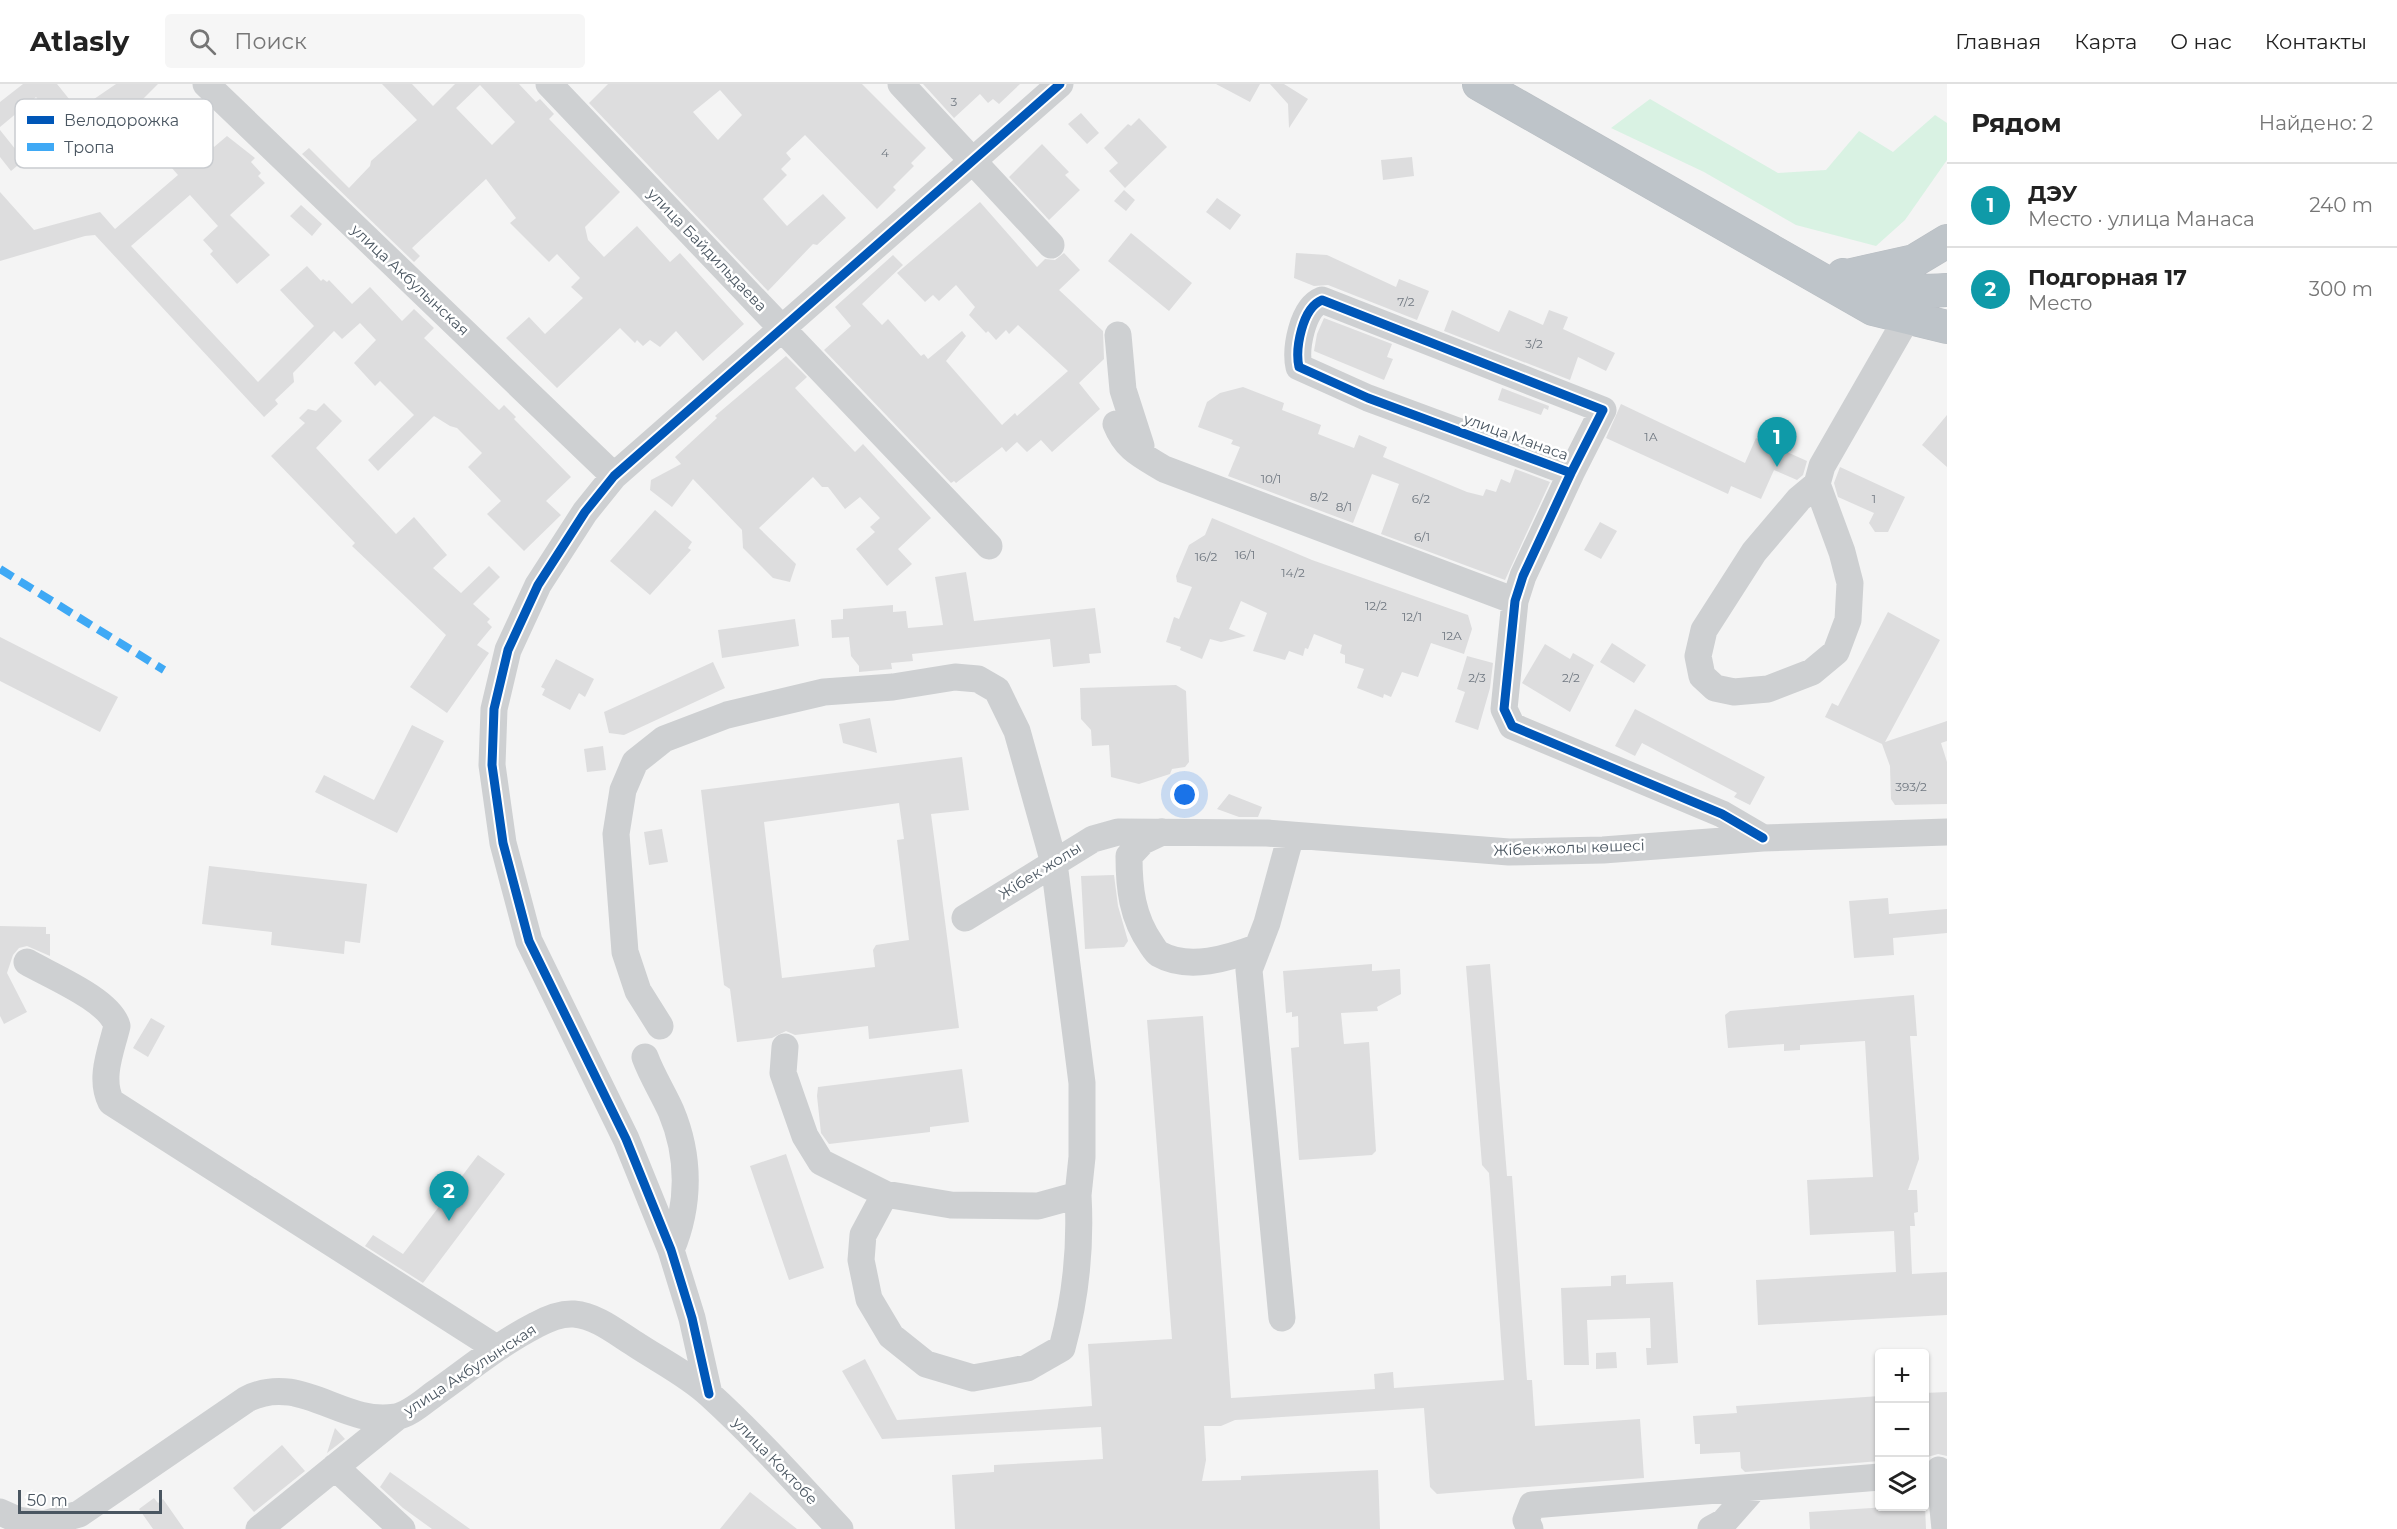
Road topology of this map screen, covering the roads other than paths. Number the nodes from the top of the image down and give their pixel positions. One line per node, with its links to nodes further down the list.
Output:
1 (549, 84): 15 (street, улица Байдильдаева)
2 (901, 84): 6 (street)
3 (1060, 84): 6 (street)
4 (1479, 84): 9 (highway)
5 (210, 87): 22 (street, улица Акбулынская)
6 (974, 160): 8 (street); 15 (street)
7 (1947, 241): 10 (highway)
8 (1051, 245)
9 (1784, 258): 10 (highway); 12 (highway)
10 (1846, 276): 11 (highway)
11 (1947, 290)
12 (1873, 309): 13 (highway); 14 (highway)
13 (1903, 325): 17 (highway); 21 (street)
14 (1947, 327)
15 (783, 330): 22 (street); 23 (street, улица Байдильдаева)
16 (1118, 335): 19 (street)
17 (1947, 349)
18 (1116, 424): 19 (street)
19 (1145, 458): 24 (street)
20 (1571, 473): 20 (street, улица Манаса); 24 (street, улица Манаса)
21 (1820, 475): 21 (street)
22 (614, 476): 39 (street)
23 (989, 546)
24 (1515, 601): 29 (street, улица Манаса)
25 (1118, 832): 26 (street, Жібек жолы көшесі); 30 (street, Жібек жолы)
26 (1162, 832): 28 (street, Жібек жолы көшесі); 32 (street)
27 (1947, 832): 29 (street, Жібек жолы көшесі)
28 (1292, 835): 29 (street, Жібек жолы көшесі); 32 (street)
29 (1763, 838)
30 (1054, 863): 31 (street, Жібек жолы); 34 (street); 38 (street)
31 (965, 918)
32 (1253, 959): 40 (street)
33 (27, 962): 41 (street)
34 (660, 1026)
35 (785, 1047): 37 (street)
36 (645, 1057): 39 (street)
37 (885, 1194): 38 (street); 38 (street)
38 (1078, 1195)
39 (671, 1250): 42 (street)
40 (1282, 1318)
41 (496, 1348): 42 (street, улица Акбулынская); 43 (street, улица Акбулынская)
42 (709, 1394): 51 (street, улица Коктобе)
43 (397, 1417): 44 (street); 48 (street, улица Акбулынская)
44 (335, 1467): 49 (street); 50 (street)
45 (1937, 1471): 54 (street)
46 (1875, 1477): 47 (street)
47 (1754, 1488): 52 (street); 53 (street)
48 (0, 1512)
49 (259, 1529)
50 (402, 1529)
51 (840, 1529)
52 (1530, 1529)
53 (1711, 1529)
54 (1945, 1529)

